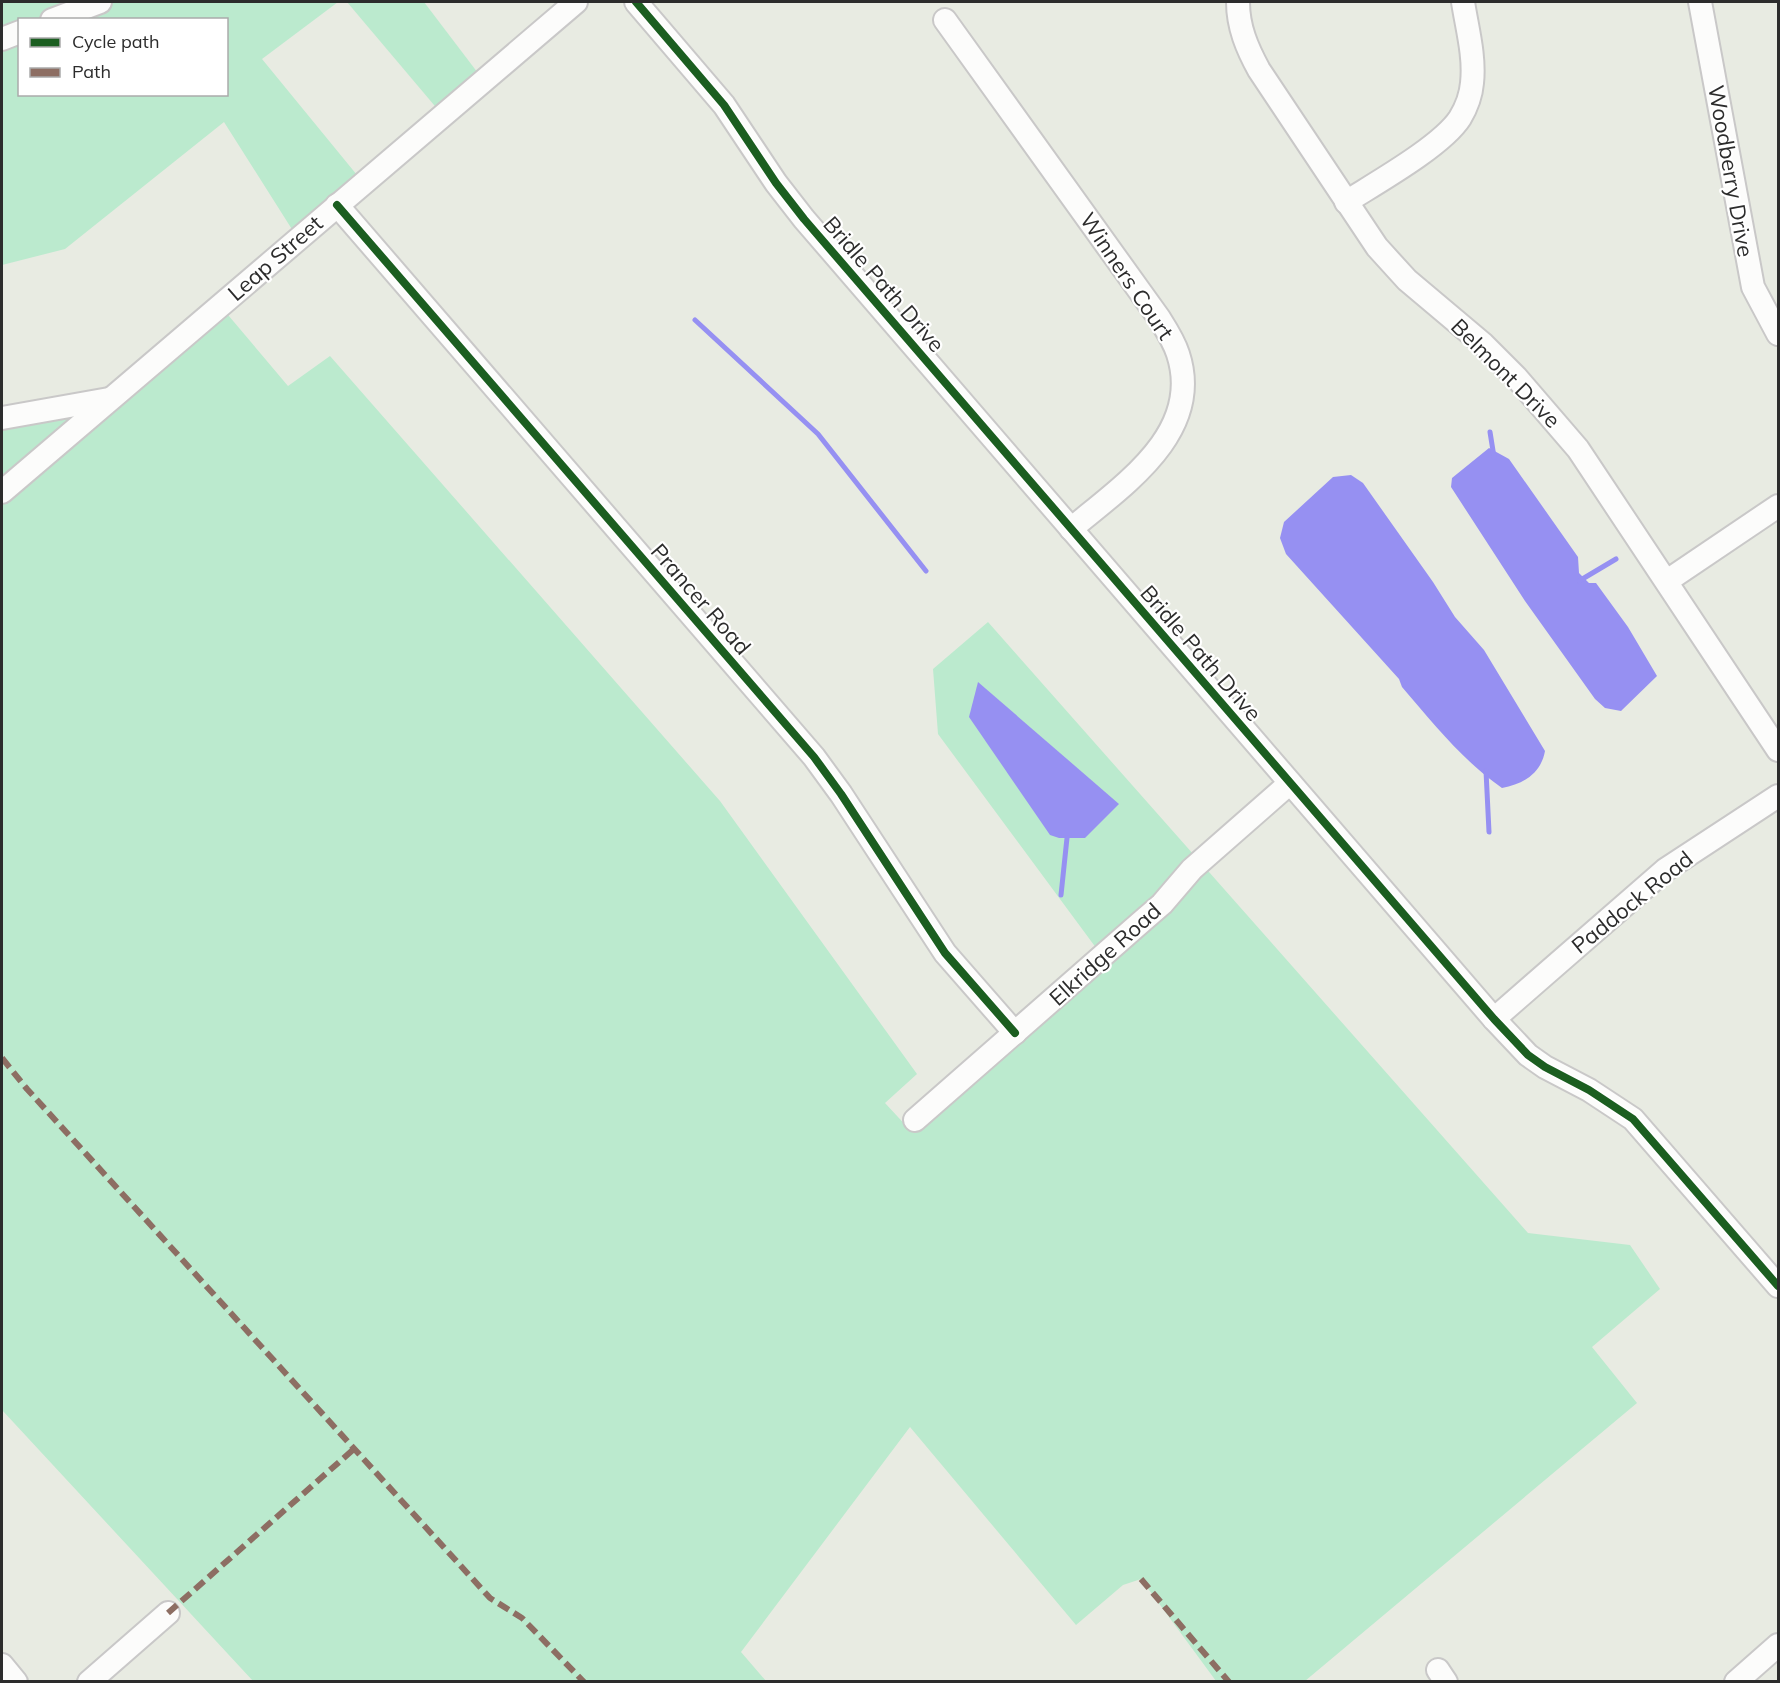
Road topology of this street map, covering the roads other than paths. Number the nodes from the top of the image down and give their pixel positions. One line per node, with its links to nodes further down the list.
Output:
1 (99, 2): 7 (street)
2 (576, 2): 12 (street, Leap Street)
3 (636, 2): 18 (street, Bridle Path Drive)
4 (1238, 2): 11 (street, Belmont Drive)
5 (1463, 2): 11 (street)
6 (1700, 2): 13 (street, Woodberry Drive)
7 (57, 18)
8 (945, 20): 18 (street, Winners Court)
9 (18, 33): 10 (street)
10 (2, 39)
11 (1346, 202): 19 (street, Belmont Drive)
12 (338, 205): 14 (street, Leap Street); 24 (street, Prancer Road)
13 (1779, 334)
14 (111, 399): 15 (street); 16 (street, Leap Street)
15 (2, 418)
16 (2, 492)
17 (1779, 506): 19 (street)
18 (1071, 529): 21 (street, Bridle Path Drive)
19 (1667, 581): 20 (street, Belmont Drive)
20 (1779, 750)
21 (1290, 783): 23 (street, Bridle Path Drive); 24 (street, Elkridge Road)
22 (1779, 796): 23 (street, Paddock Road)
23 (1494, 1019): 26 (street, Bridle Path Drive)
24 (1015, 1033): 25 (street, Elkridge Road)
25 (915, 1120)
26 (1779, 1286)
27 (168, 1613): 31 (street)
28 (1779, 1645): 32 (street)
29 (2, 1665): 30 (street)
30 (16, 1682)
31 (89, 1682)
32 (1736, 1682)

